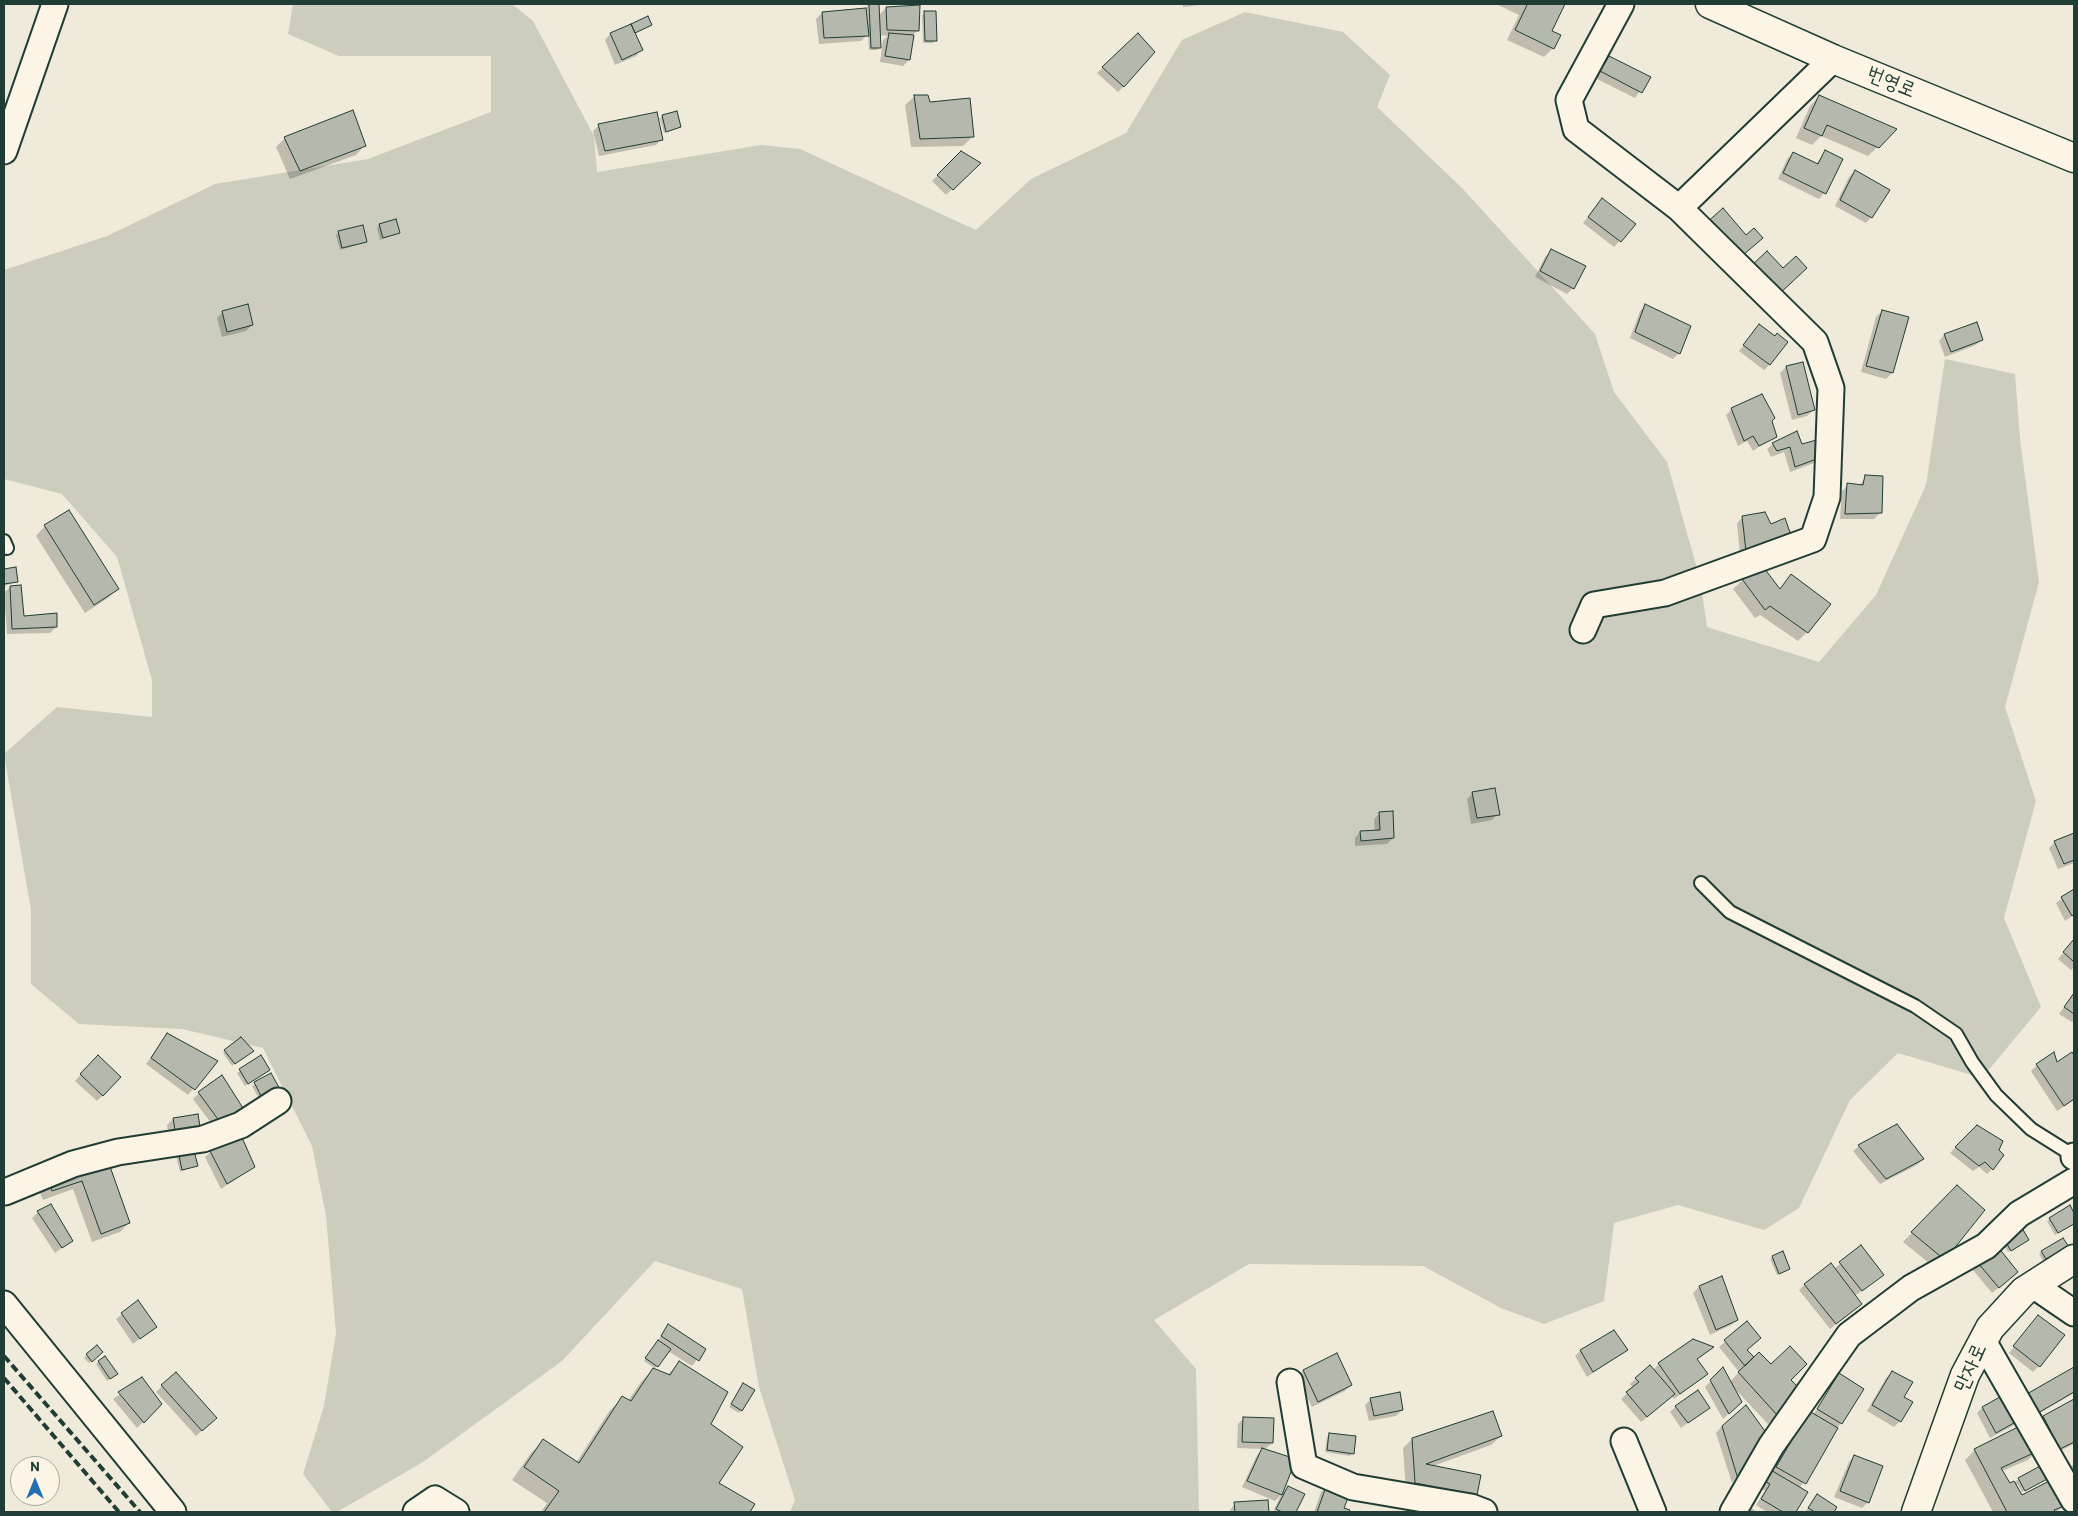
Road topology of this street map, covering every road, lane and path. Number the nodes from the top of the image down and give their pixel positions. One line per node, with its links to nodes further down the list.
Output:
1 (55, 4): 5 (street)
2 (1621, 4): 7 (street)
3 (1710, 4): 4 (main road, 번영로)
4 (1833, 59): 6 (main road, 번영로); 7 (street)
5 (4, 151)
6 (2074, 158)
7 (1679, 208): 8 (street)
8 (1583, 630)
9 (1701, 883): 11 (lane)
10 (278, 1102): 13 (street)
11 (2074, 1157)
12 (2074, 1180): 27 (street)
13 (4, 1192)
14 (2074, 1259): 15 (main road, 만자로)
15 (2033, 1285): 17 (street); 18 (main road, 만자로)
16 (4, 1304): 22 (street)
17 (2074, 1313)
18 (1983, 1341): 21 (street); 28 (main road, 만자로)
19 (1290, 1382): 25 (street)
20 (1624, 1441): 26 (street)
21 (2074, 1500)
22 (172, 1512)
23 (416, 1512): 24 (street)
24 (456, 1512)
25 (1484, 1512)
26 (1653, 1512)
27 (1733, 1512)
28 (1916, 1512)

